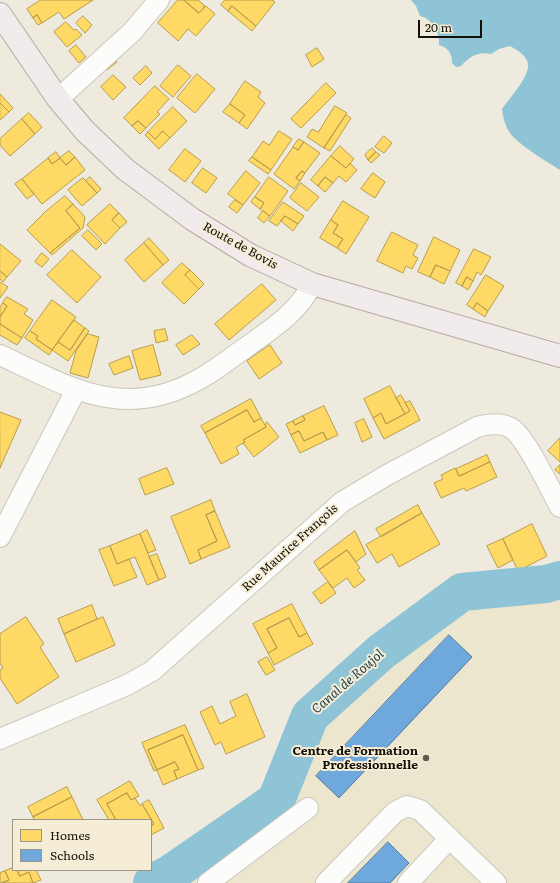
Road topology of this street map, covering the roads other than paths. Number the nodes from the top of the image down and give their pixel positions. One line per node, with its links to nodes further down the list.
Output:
1 (159, 0): 3 (street)
2 (0, 14): 3 (main road, Route de Bovis)
3 (58, 99): 4 (main road, Route de Bovis)
4 (312, 284): 6 (main road, Route de Bovis); 7 (street)
5 (0, 355): 7 (street)
6 (560, 356)
7 (76, 390): 9 (street)
8 (560, 507): 10 (street, Rue Maurice François)
9 (0, 537)
10 (0, 739)
11 (308, 808): 13 (street)
12 (450, 838): 14 (street); 15 (street); 16 (street)
13 (208, 883)
14 (326, 883)
15 (408, 883)
16 (496, 883)

